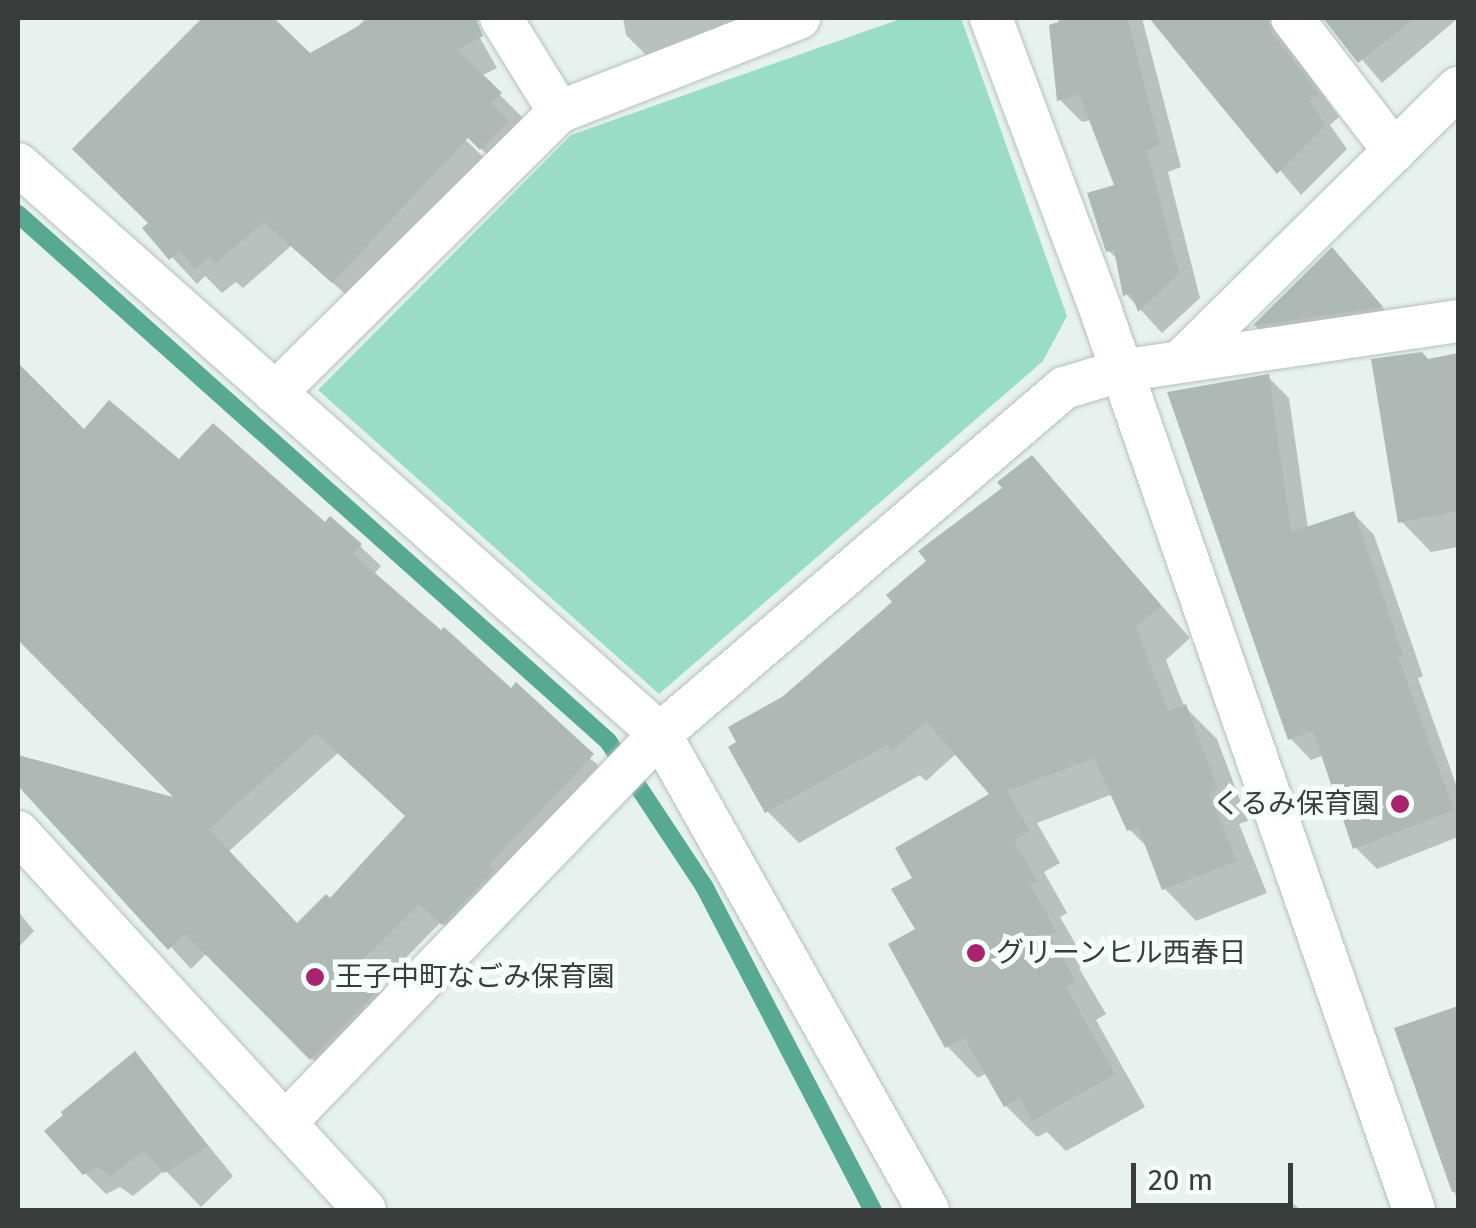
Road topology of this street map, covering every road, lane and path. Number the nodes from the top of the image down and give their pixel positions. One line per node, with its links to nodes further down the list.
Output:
1 (501, 18): 6 (street)
2 (799, 18): 6 (street)
3 (991, 18): 11 (street)
4 (1292, 18): 7 (street)
5 (1458, 88): 7 (street)
6 (559, 112): 12 (street)
7 (1394, 151): 10 (street)
8 (18, 164): 12 (street)
9 (1458, 321): 10 (street)
10 (1181, 361): 11 (street)
11 (1120, 371): 13 (street); 18 (street)
12 (275, 393): 13 (street)
13 (660, 734): 15 (street); 17 (street)
14 (18, 832): 15 (street)
15 (284, 1122): 16 (street)
16 (365, 1210)
17 (928, 1210)
18 (1414, 1210)

